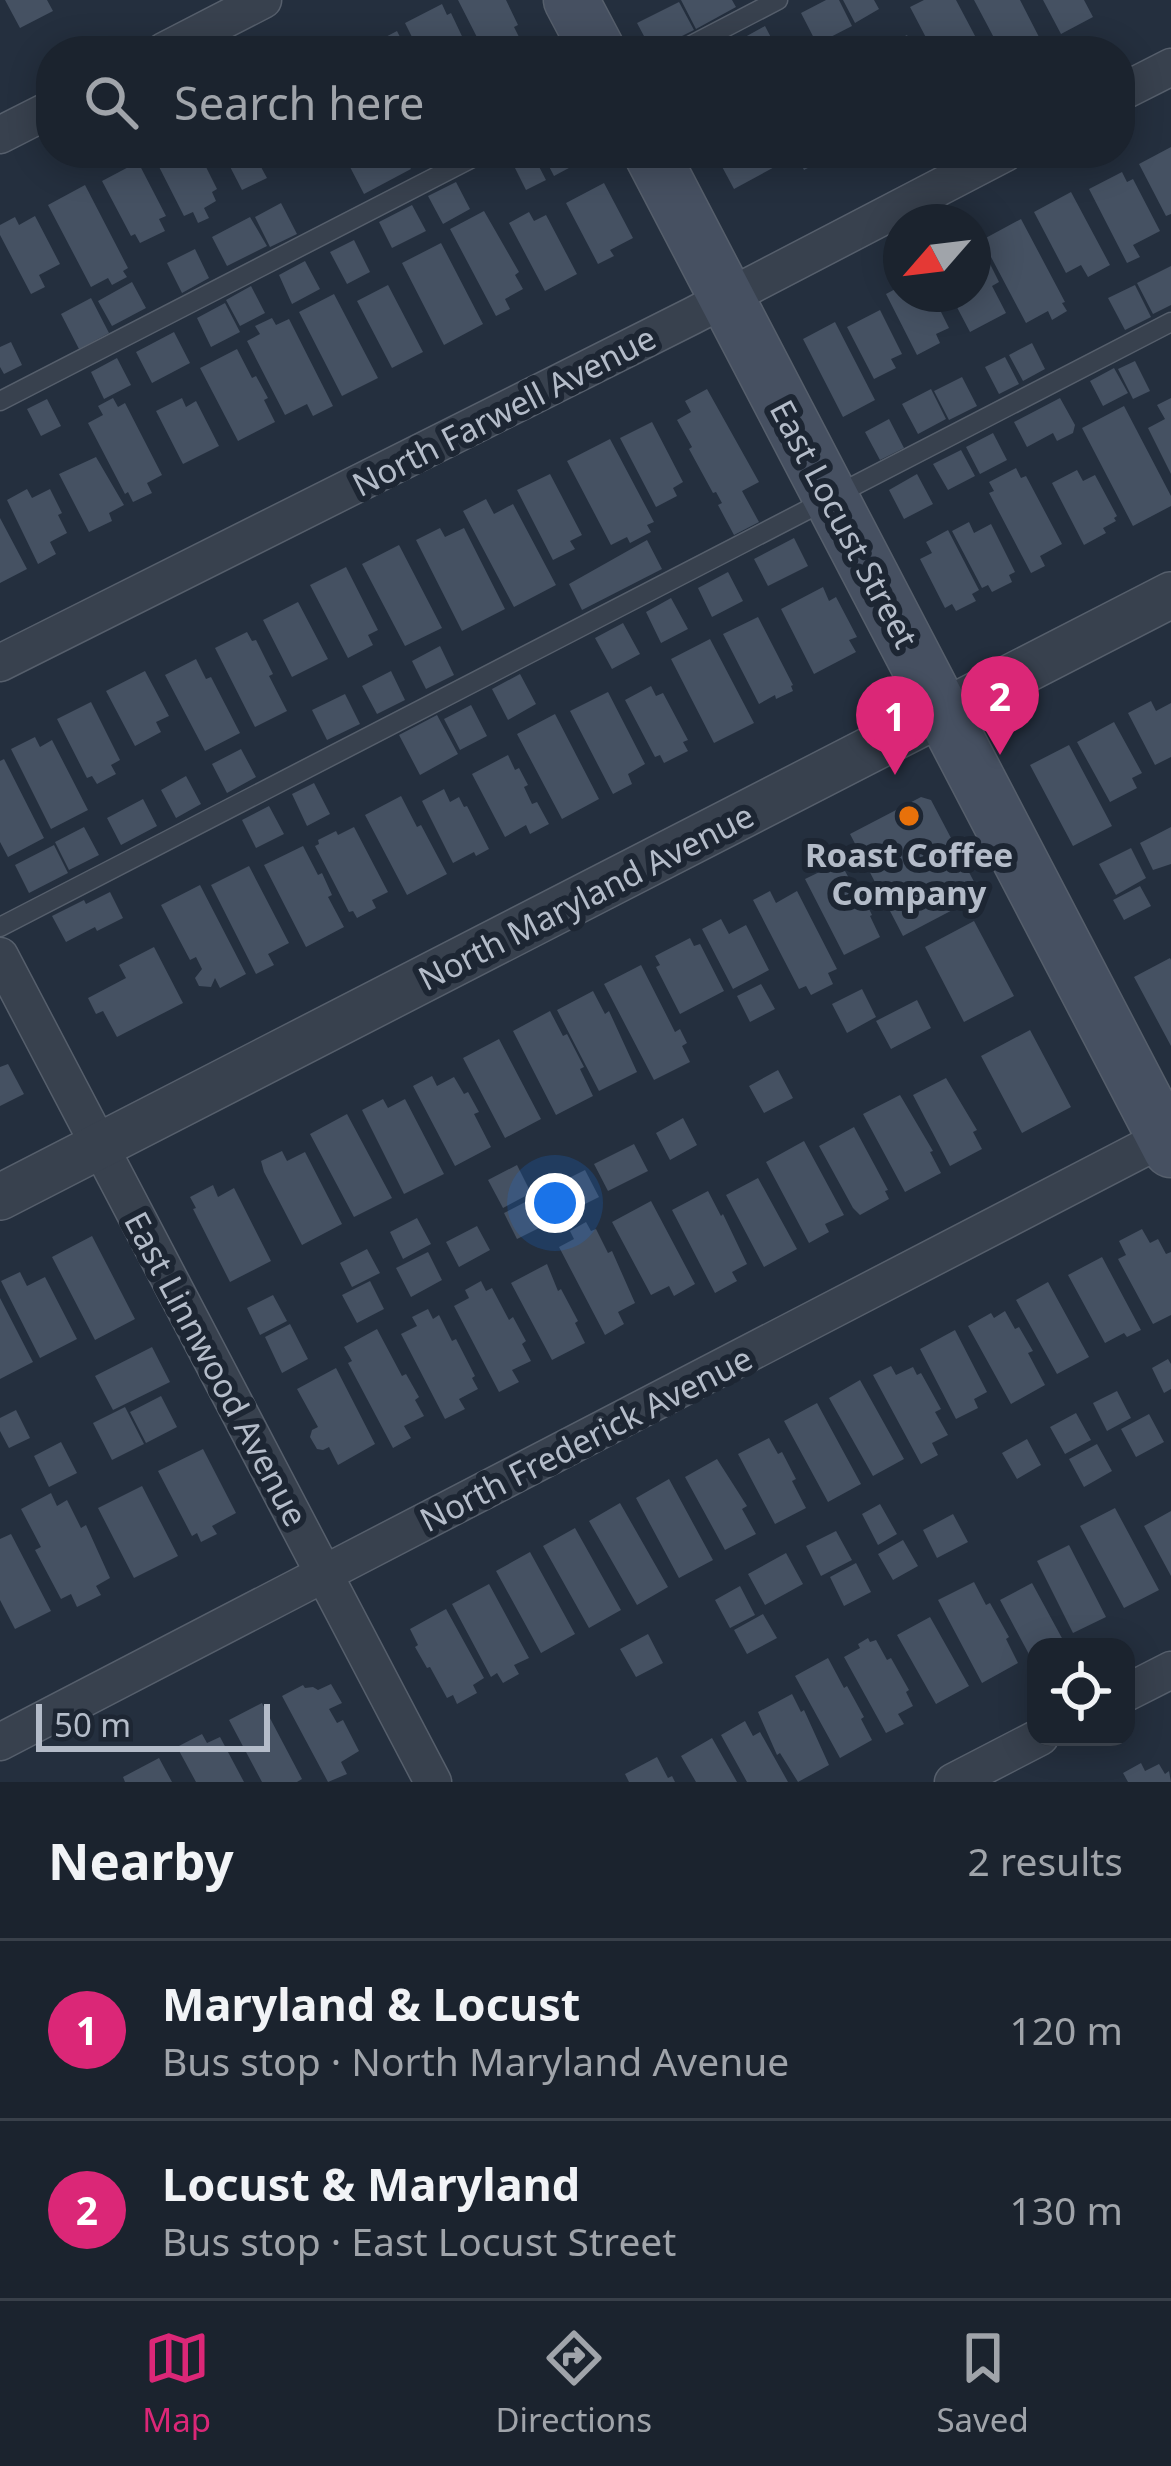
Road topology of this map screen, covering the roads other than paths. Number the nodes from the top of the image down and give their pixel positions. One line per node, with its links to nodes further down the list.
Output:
1 (263, 0): 4 (street)
2 (571, 0): 5 (main road)
3 (778, 0): 6 (lane)
4 (193, 36)
5 (590, 36)
6 (709, 36)
7 (1171, 67): 8 (street)
8 (1135, 85)
9 (36, 117): 10 (street)
10 (0, 135)
11 (453, 168): 16 (lane)
12 (659, 168): 14 (main road, East Locust Street)
13 (976, 168): 14 (street, North Farwell Avenue)
14 (726, 298): 17 (main road, East Locust Street); 19 (street, North Farwell Avenue)
15 (1171, 322): 17 (lane)
16 (0, 401)
17 (831, 499): 20 (main road, East Locust Street); 21 (lane)
18 (1171, 596): 20 (street, North Maryland Avenue)
19 (0, 664)
20 (943, 714): 23 (main road, East Locust Street); 24 (street, North Maryland Avenue)
21 (0, 927)
22 (0, 956): 24 (street, East Linnwood Avenue)
23 (1169, 1141): 26 (street, North Frederick Avenue)
24 (98, 1146): 25 (street, North Maryland Avenue); 26 (street, East Linnwood Avenue)
25 (0, 1197)
26 (325, 1574): 29 (street, North Frederick Avenue); 31 (street, East Linnwood Avenue)
27 (1171, 1670): 28 (street)
28 (1135, 1688)
29 (0, 1742)
30 (1027, 1744): 32 (street)
31 (433, 1782)
32 (953, 1782)

